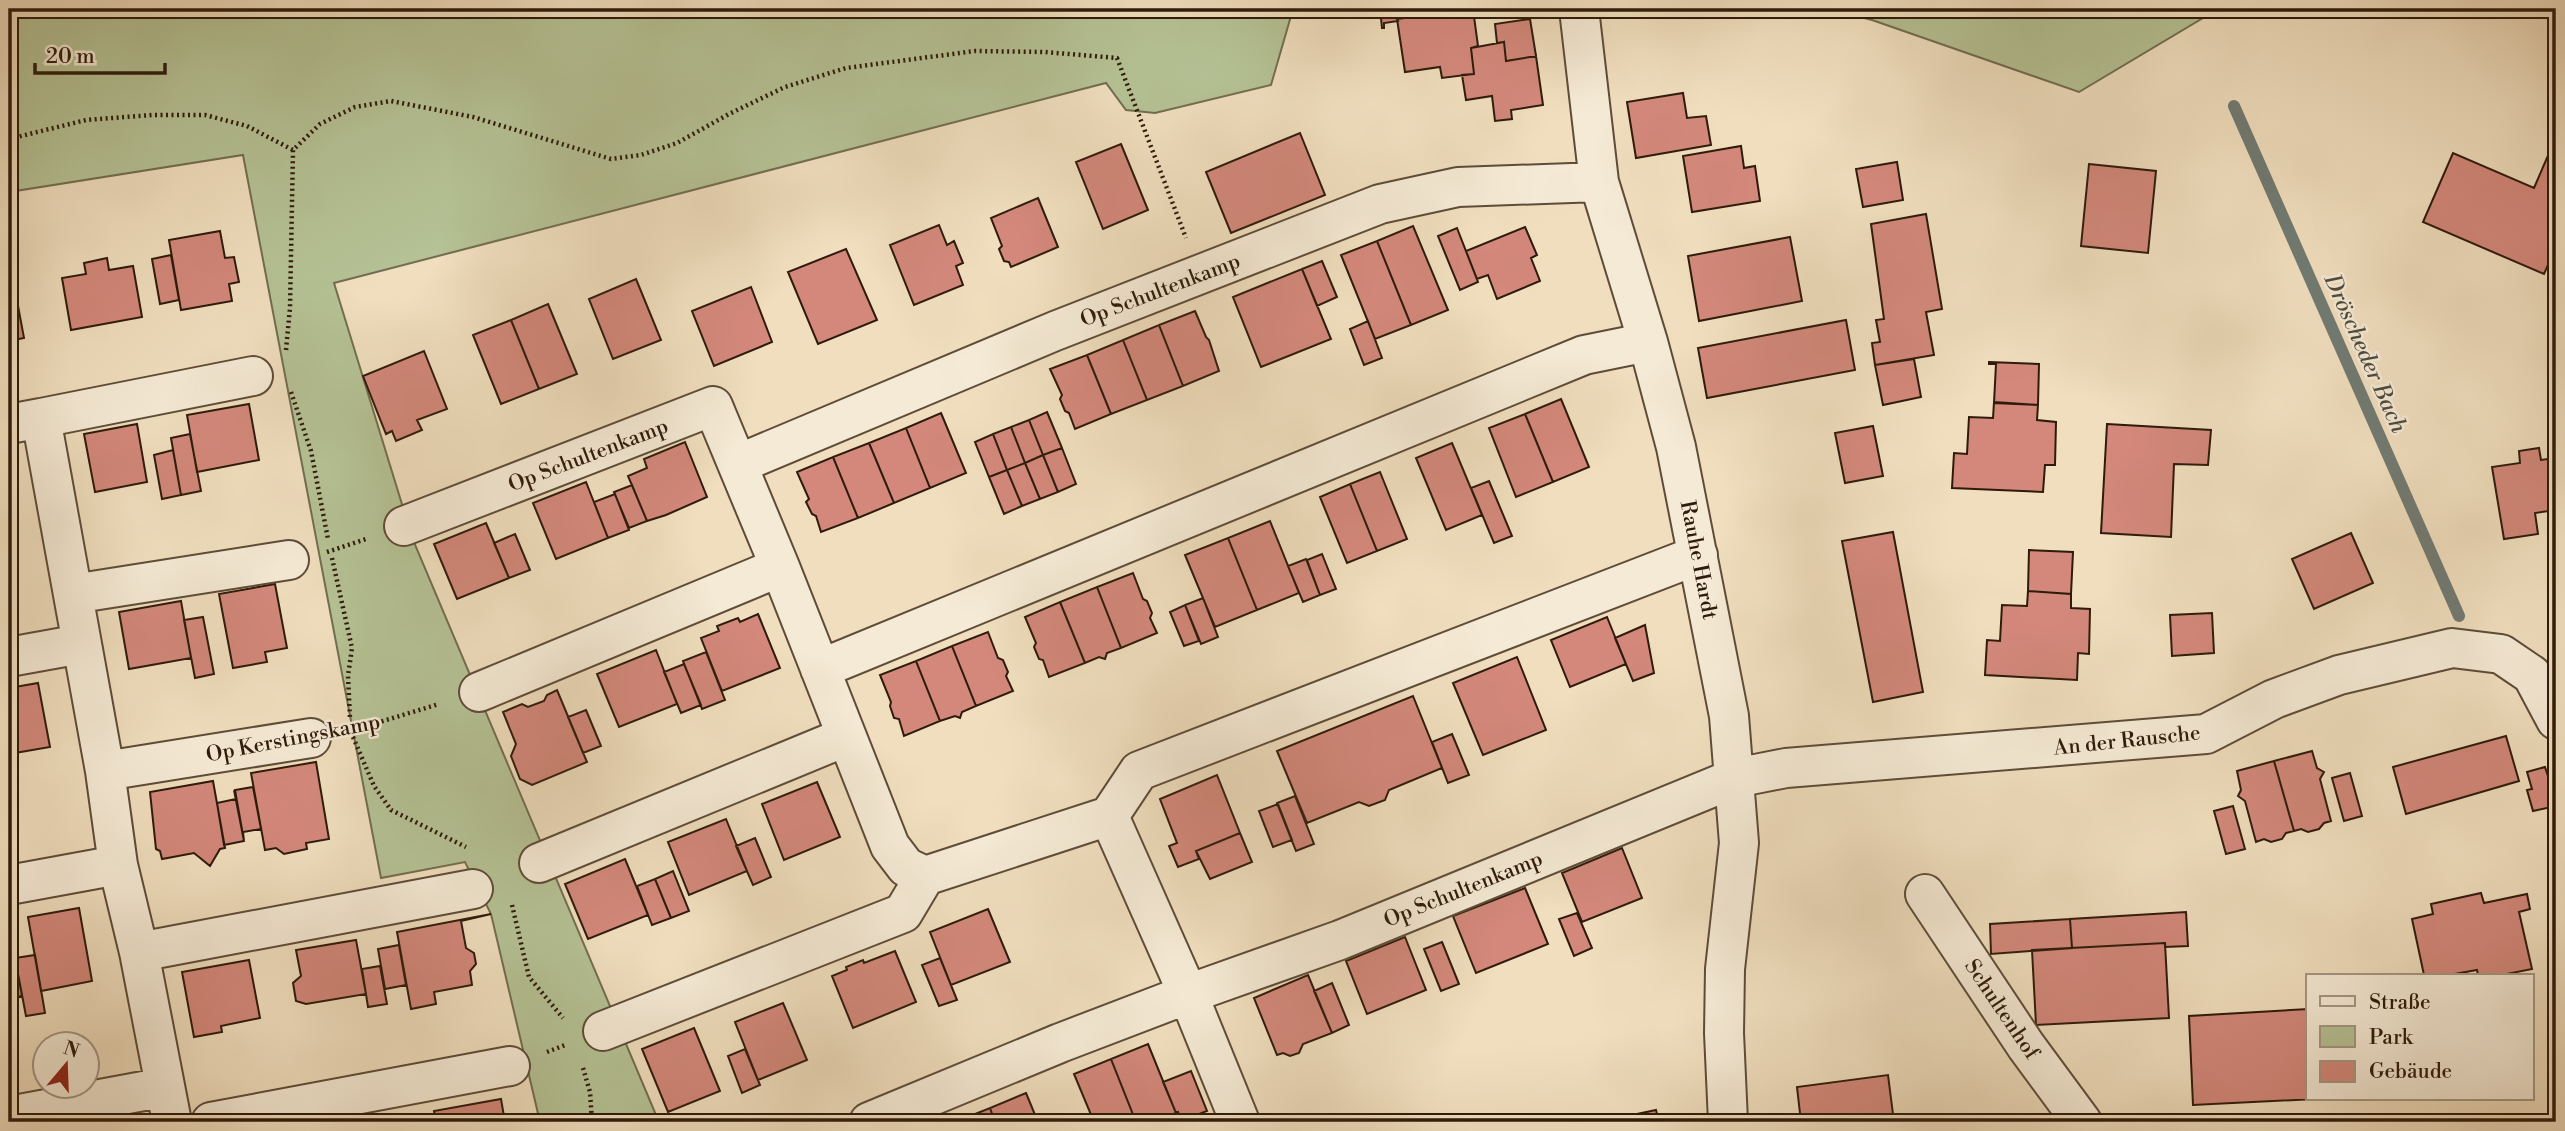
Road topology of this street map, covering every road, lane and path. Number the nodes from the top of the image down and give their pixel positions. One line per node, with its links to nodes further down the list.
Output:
1 (1579, 9): 4 (street, Rauhe Hardt)
2 (9, 139): 3 (path)
3 (293, 150): 5 (path); 7 (path)
4 (1599, 182): 5 (street, Op Schultenkamp); 6 (street, Rauhe Hardt)
5 (1200, 274): 9 (street, Op Schultenkamp)
6 (1648, 342): 12 (street, Rauhe Hardt); 18 (street)
7 (275, 373): 8 (street); 11 (path)
8 (25, 421): 15 (street)
9 (738, 464): 10 (street, Op Schultenkamp); 14 (street, Op Schultenkamp)
10 (404, 526): 11 (path)
11 (331, 551): 13 (path); 21 (path)
12 (1698, 555): 25 (street, Rauhe Hardt); 26 (street)
13 (289, 560): 15 (street)
14 (780, 567): 18 (street, Op Schultenkamp); 19 (street)
15 (73, 594): 16 (street)
16 (81, 645): 17 (street); 24 (street)
17 (9, 657)
18 (820, 668): 22 (street, Op Schultenkamp)
19 (479, 692): 21 (path, Op Kerstingskamp)
20 (2556, 720): 25 (street, An der Rausche)
21 (351, 731): 23 (path, Op Kerstingskamp); 29 (path)
22 (845, 737): 27 (street); 30 (street, Op Schultenkamp)
23 (312, 738): 24 (street, Op Kerstingskamp)
24 (105, 771): 28 (street)
25 (1735, 778): 35 (street, Op Schultenkamp); 44 (street, Rauhe Hardt)
26 (1109, 816): 30 (street); 35 (street)
27 (539, 863)
28 (118, 864): 31 (street); 34 (street)
29 (474, 870): 34 (street)
30 (925, 876): 36 (street)
31 (9, 885)
32 (1925, 894): 45 (street, Schultenhof)
33 (511, 903): 36 (path)
34 (139, 952): 38 (street)
35 (1188, 993): 42 (street, Op Schultenkamp); 43 (street)
36 (589, 1036): 37 (path); 41 (path)
37 (510, 1066): 40 (street)
38 (168, 1105): 39 (street)
39 (9, 1116)
40 (211, 1122)
41 (592, 1122)
42 (869, 1122)
43 (1240, 1122)
44 (1728, 1122)
45 (2082, 1122)

